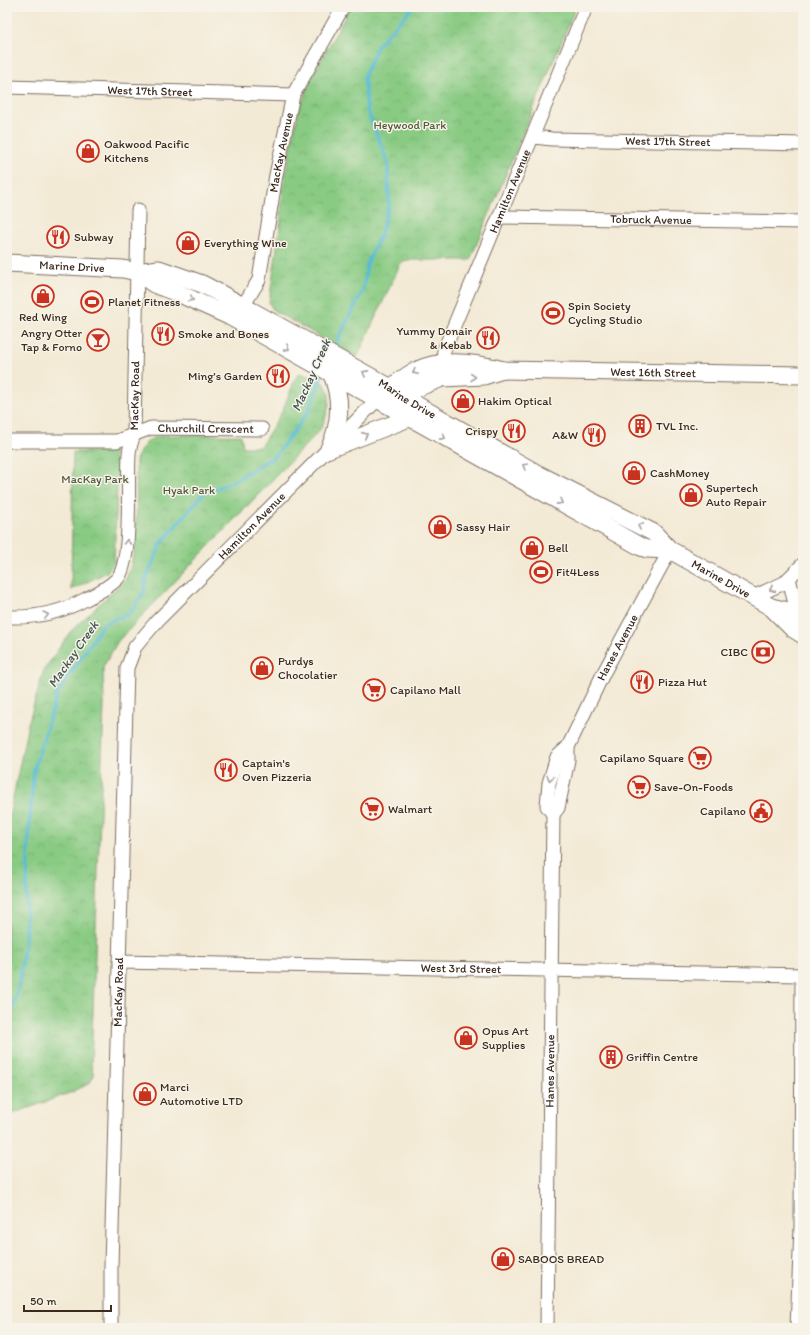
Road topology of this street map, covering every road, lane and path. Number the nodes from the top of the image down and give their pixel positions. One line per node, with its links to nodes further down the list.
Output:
1 (343, 7): 4 (street, MacKay Avenue)
2 (586, 7): 5 (street, Hamilton Avenue)
3 (7, 87): 4 (street, West 17th Street)
4 (293, 95): 12 (street, MacKay Avenue)
5 (534, 137): 6 (street, West 17th Street); 8 (street, Hamilton Avenue)
6 (803, 144)
7 (138, 210): 11 (street, MacKay Road)
8 (500, 217): 9 (street, Tobruck Avenue); 15 (street, Hamilton Avenue)
9 (803, 222)
10 (7, 263): 11 (main road, Marine Drive)
11 (137, 272): 12 (main road, Marine Drive); 13 (main road, Marine Drive, one-way to 13); 21 (street, MacKay Road)
12 (242, 306): 13 (main road, Marine Drive)
13 (315, 354): 14 (main road, Marine Drive)
14 (335, 366): 17 (main road, Marine Drive, one-way to 14); 18 (main road, Marine Drive); 23 (main road)
15 (442, 371): 16 (main road, West 16th Street); 17 (main road, West 16th Street)
16 (803, 375)
17 (395, 391): 18 (main road, West 16th Street); 24 (main road, Marine Drive, one-way to 17)
18 (378, 399): 19 (main road, Marine Drive); 23 (street, Hamilton Avenue)
19 (409, 418): 23 (main road, one-way to 19); 24 (main road, Marine Drive, one-way to 24)
20 (262, 428): 21 (street, Churchill Crescent)
21 (134, 434): 22 (street, Churchill Crescent); 30 (street, MacKay Road, one-way to 21)
22 (7, 440)
23 (329, 449): 32 (street, Hamilton Avenue)
24 (670, 550): 27 (main road, Marine Drive); 34 (street, Hanes Avenue)
25 (803, 564): 26 (street)
26 (789, 578): 27 (street, one-way to 27); 29 (street)
27 (753, 597): 28 (main road, Marine Drive)
28 (771, 607): 29 (main road, Marine Drive); 31 (main road, Marine Drive)
29 (800, 615)
30 (7, 617)
31 (803, 635)
32 (131, 656): 33 (street, MacKay Road)
33 (118, 962): 34 (street, West 3rd Street); 36 (street, MacKay Road)
34 (550, 970): 35 (street, West 3rd Street); 37 (street, Hanes Avenue)
35 (803, 975): 38 (street)
36 (111, 1328)
37 (547, 1328)
38 (797, 1328)

